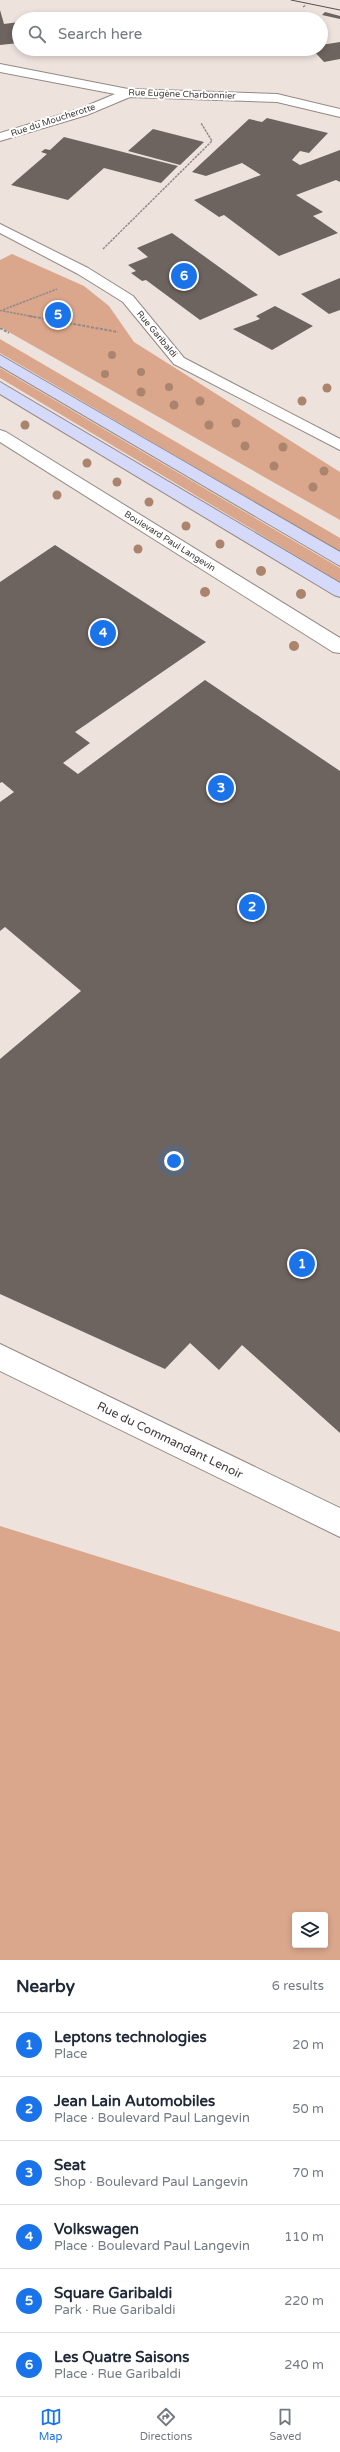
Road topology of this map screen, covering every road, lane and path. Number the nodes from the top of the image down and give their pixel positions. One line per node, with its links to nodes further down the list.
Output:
1 (306, 6): 2 (path)
2 (303, 7)
3 (0, 68): 4 (street, Rue Eugène Charbonnier)
4 (128, 93): 5 (street, Rue Eugène Charbonnier); 6 (street, Rue du Moucherotte)
5 (340, 113)
6 (0, 138)
7 (212, 141): 9 (path)
8 (0, 228): 9 (street, Rue Garibaldi)
9 (83, 271): 10 (path); 11 (street, Rue Garibaldi)
10 (1, 311): 11 (path)
11 (152, 330): 15 (street, Rue Garibaldi)
12 (0, 360): 16 (main road)
13 (0, 387): 17 (main road)
14 (0, 436): 18 (street, Boulevard Paul Langevin)
15 (340, 445)
16 (340, 560)
17 (340, 591)
18 (340, 646)
19 (0, 1357): 20 (street, Rue du Commandant Lenoir)
20 (340, 1523)

